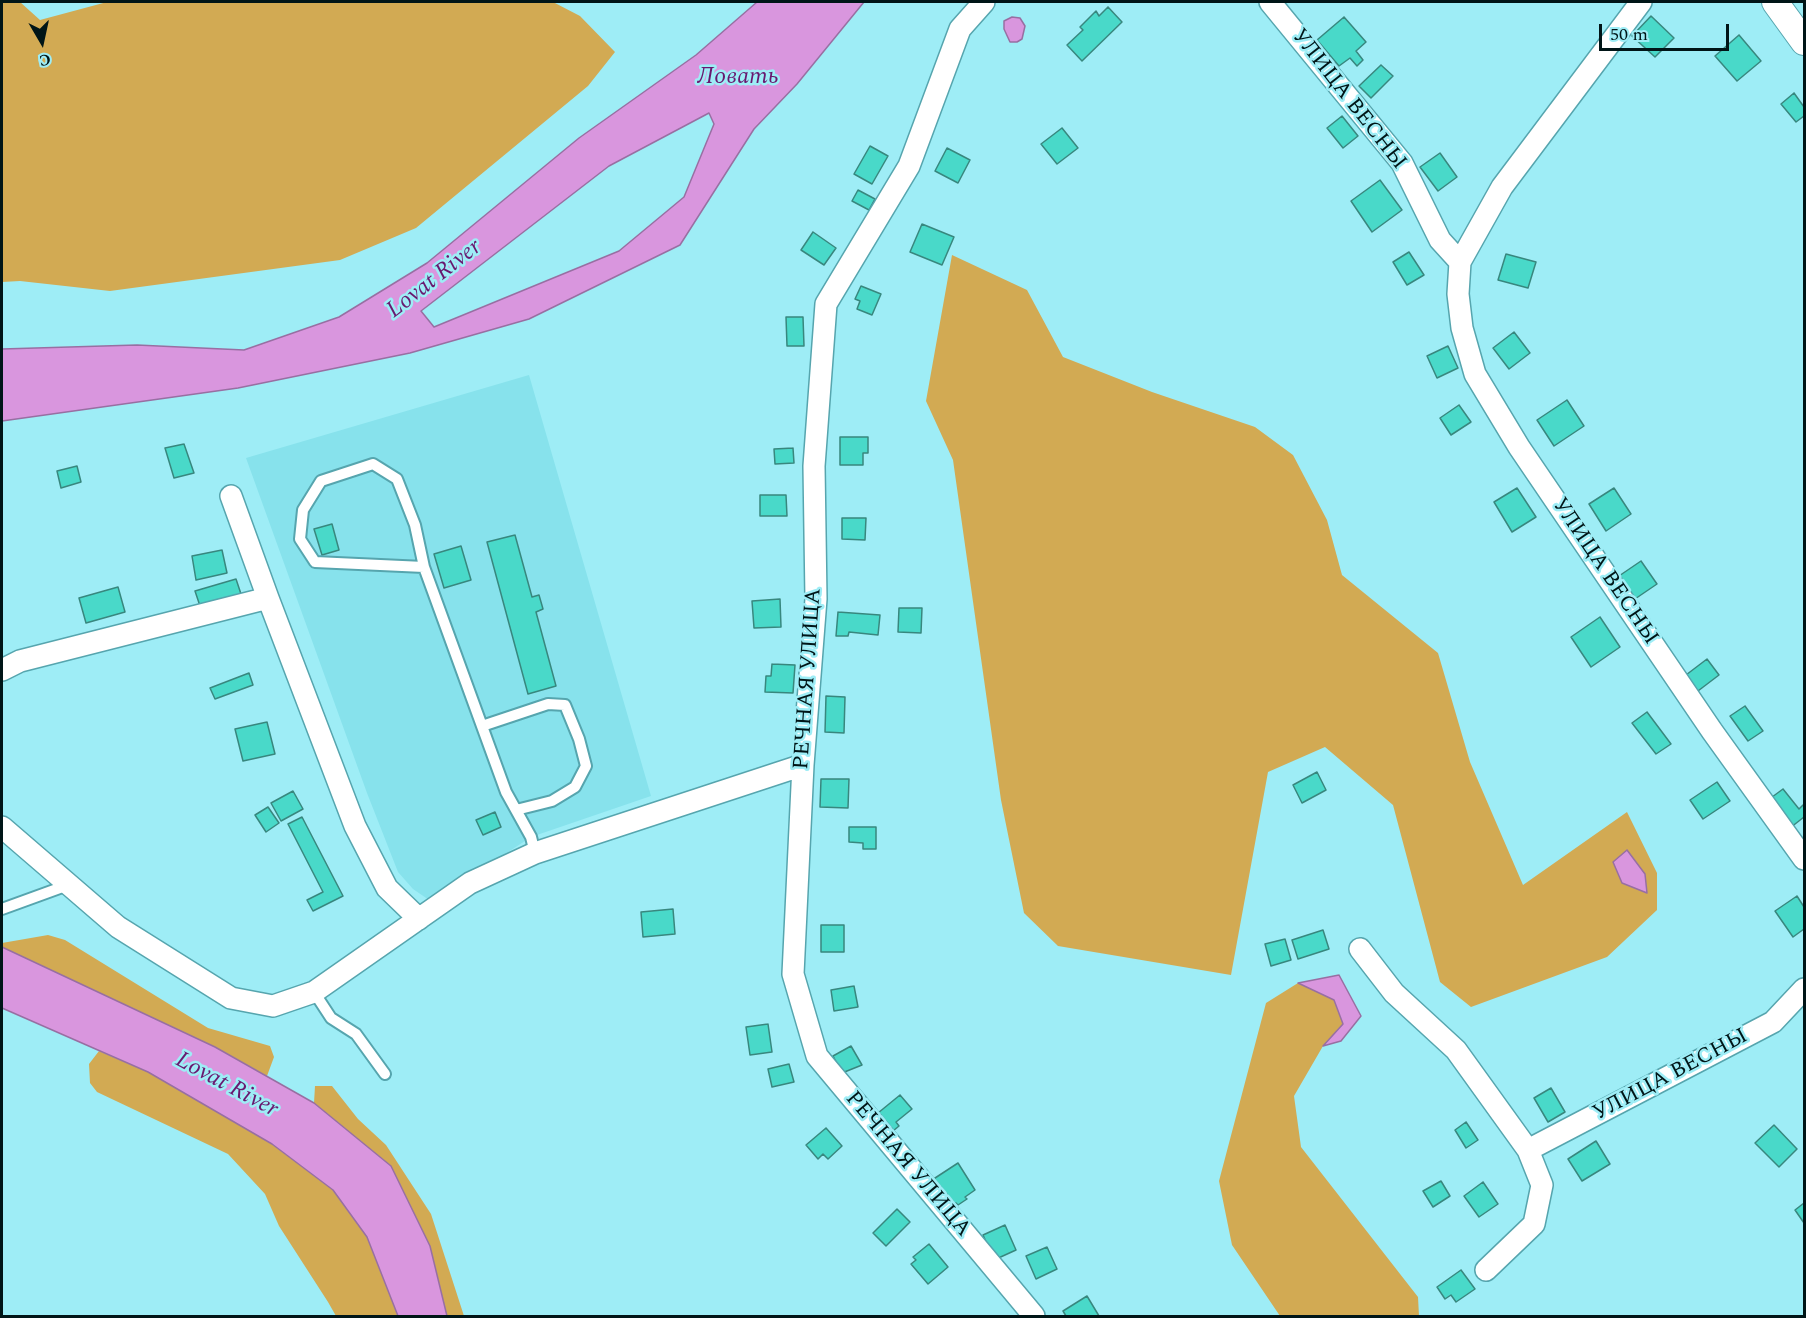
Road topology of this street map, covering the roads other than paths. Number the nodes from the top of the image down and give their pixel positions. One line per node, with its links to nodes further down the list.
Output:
1 (984, 2): 12 (street, РЕЧНАЯ УЛИЦА)
2 (1270, 2): 6 (street, УЛИЦА ВЕСНЫ)
3 (1641, 2): 6 (street, УЛИЦА ВЕСНЫ)
4 (1775, 2): 5 (street)
5 (1804, 42)
6 (1460, 262): 16 (street, УЛИЦА ВЕСНЫ)
7 (231, 496): 9 (street)
8 (424, 567): 8 (lane); 11 (lane)
9 (268, 598): 10 (street); 19 (street)
10 (2, 670)
11 (482, 726): 13 (lane); 13 (lane)
12 (803, 765): 15 (street); 26 (street, РЕЧНАЯ УЛИЦА)
13 (516, 810): 15 (lane)
14 (2, 827): 17 (street)
15 (535, 853): 19 (street)
16 (1804, 859)
17 (68, 885): 18 (lane); 22 (street)
18 (2, 909)
19 (419, 919): 22 (street)
20 (1360, 949): 24 (street)
21 (1804, 989): 24 (street, УЛИЦА ВЕСНЫ)
22 (314, 992): 23 (lane)
23 (385, 1074)
24 (1528, 1150): 25 (street)
25 (1486, 1270)
26 (1034, 1317)

